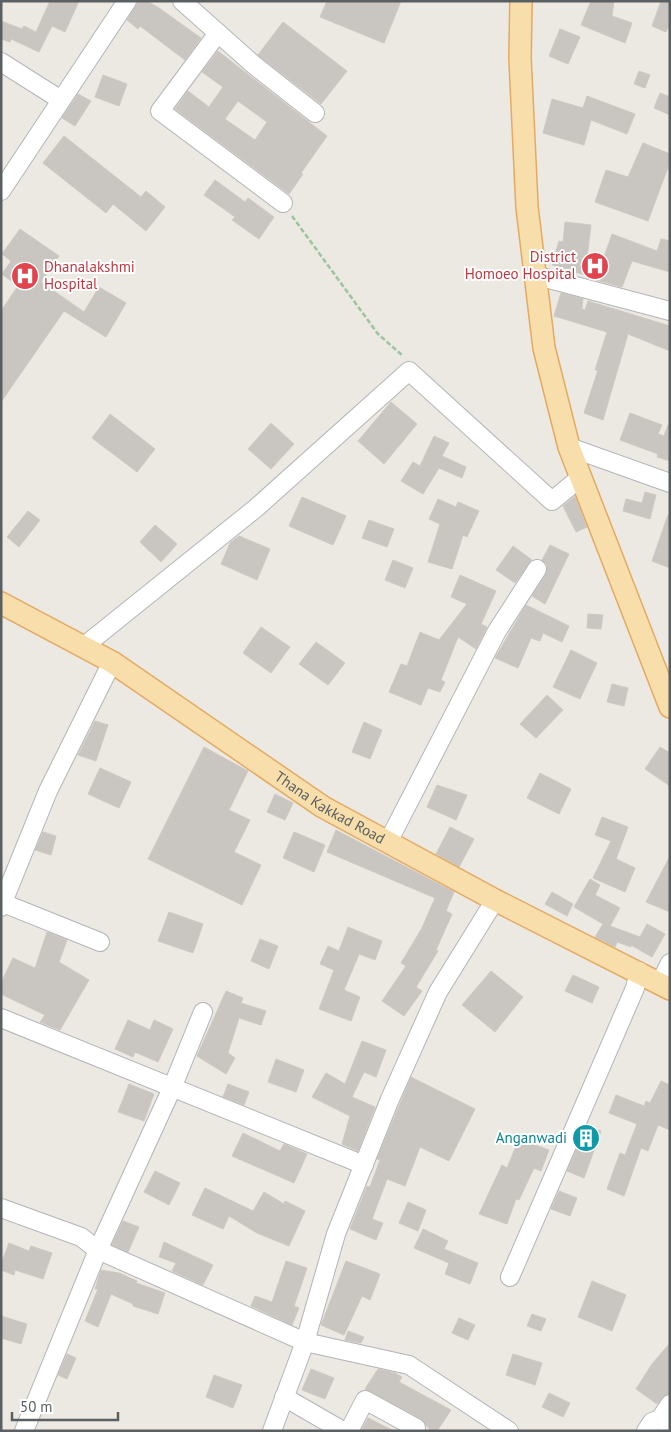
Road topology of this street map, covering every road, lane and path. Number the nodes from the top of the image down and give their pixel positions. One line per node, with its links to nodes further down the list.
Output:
1 (127, 1): 6 (street)
2 (182, 1): 4 (street)
3 (521, 1): 10 (main road)
4 (218, 33): 7 (street); 9 (street)
5 (1, 62): 6 (street)
6 (61, 100): 8 (street)
7 (315, 113)
8 (1, 192)
9 (283, 203)
10 (534, 275): 11 (street); 12 (main road)
11 (670, 311)
12 (569, 448): 13 (main road); 14 (street)
13 (581, 477): 17 (street); 19 (main road)
14 (670, 483)
15 (537, 568): 20 (street)
16 (1, 603): 17 (main road, Thana Kakkad Road)
17 (83, 647): 18 (main road, Thana Kakkad Road)
18 (112, 662): 20 (main road, Thana Kakkad Road); 22 (street)
19 (670, 707)
20 (388, 842): 21 (main road, Thana Kakkad Road)
21 (495, 900): 25 (main road, Thana Kakkad Road); 30 (street)
22 (2, 905): 23 (street)
23 (100, 942)
24 (670, 963): 26 (street)
25 (639, 971): 26 (main road, Thana Kakkad Road); 33 (street)
26 (665, 986)
27 (203, 1012): 29 (street)
28 (1, 1018): 29 (street)
29 (172, 1088): 30 (street); 32 (street)
30 (364, 1165): 34 (street)
31 (1, 1208): 32 (street)
32 (98, 1250): 34 (street); 37 (street)
33 (510, 1277)
34 (305, 1342): 35 (street); 42 (street)
35 (284, 1397): 38 (street); 39 (street)
36 (667, 1417): 43 (street)
37 (24, 1431)
38 (272, 1431)
39 (343, 1431)
40 (349, 1431): 41 (street)
41 (416, 1431)
42 (508, 1431)
43 (646, 1431)

